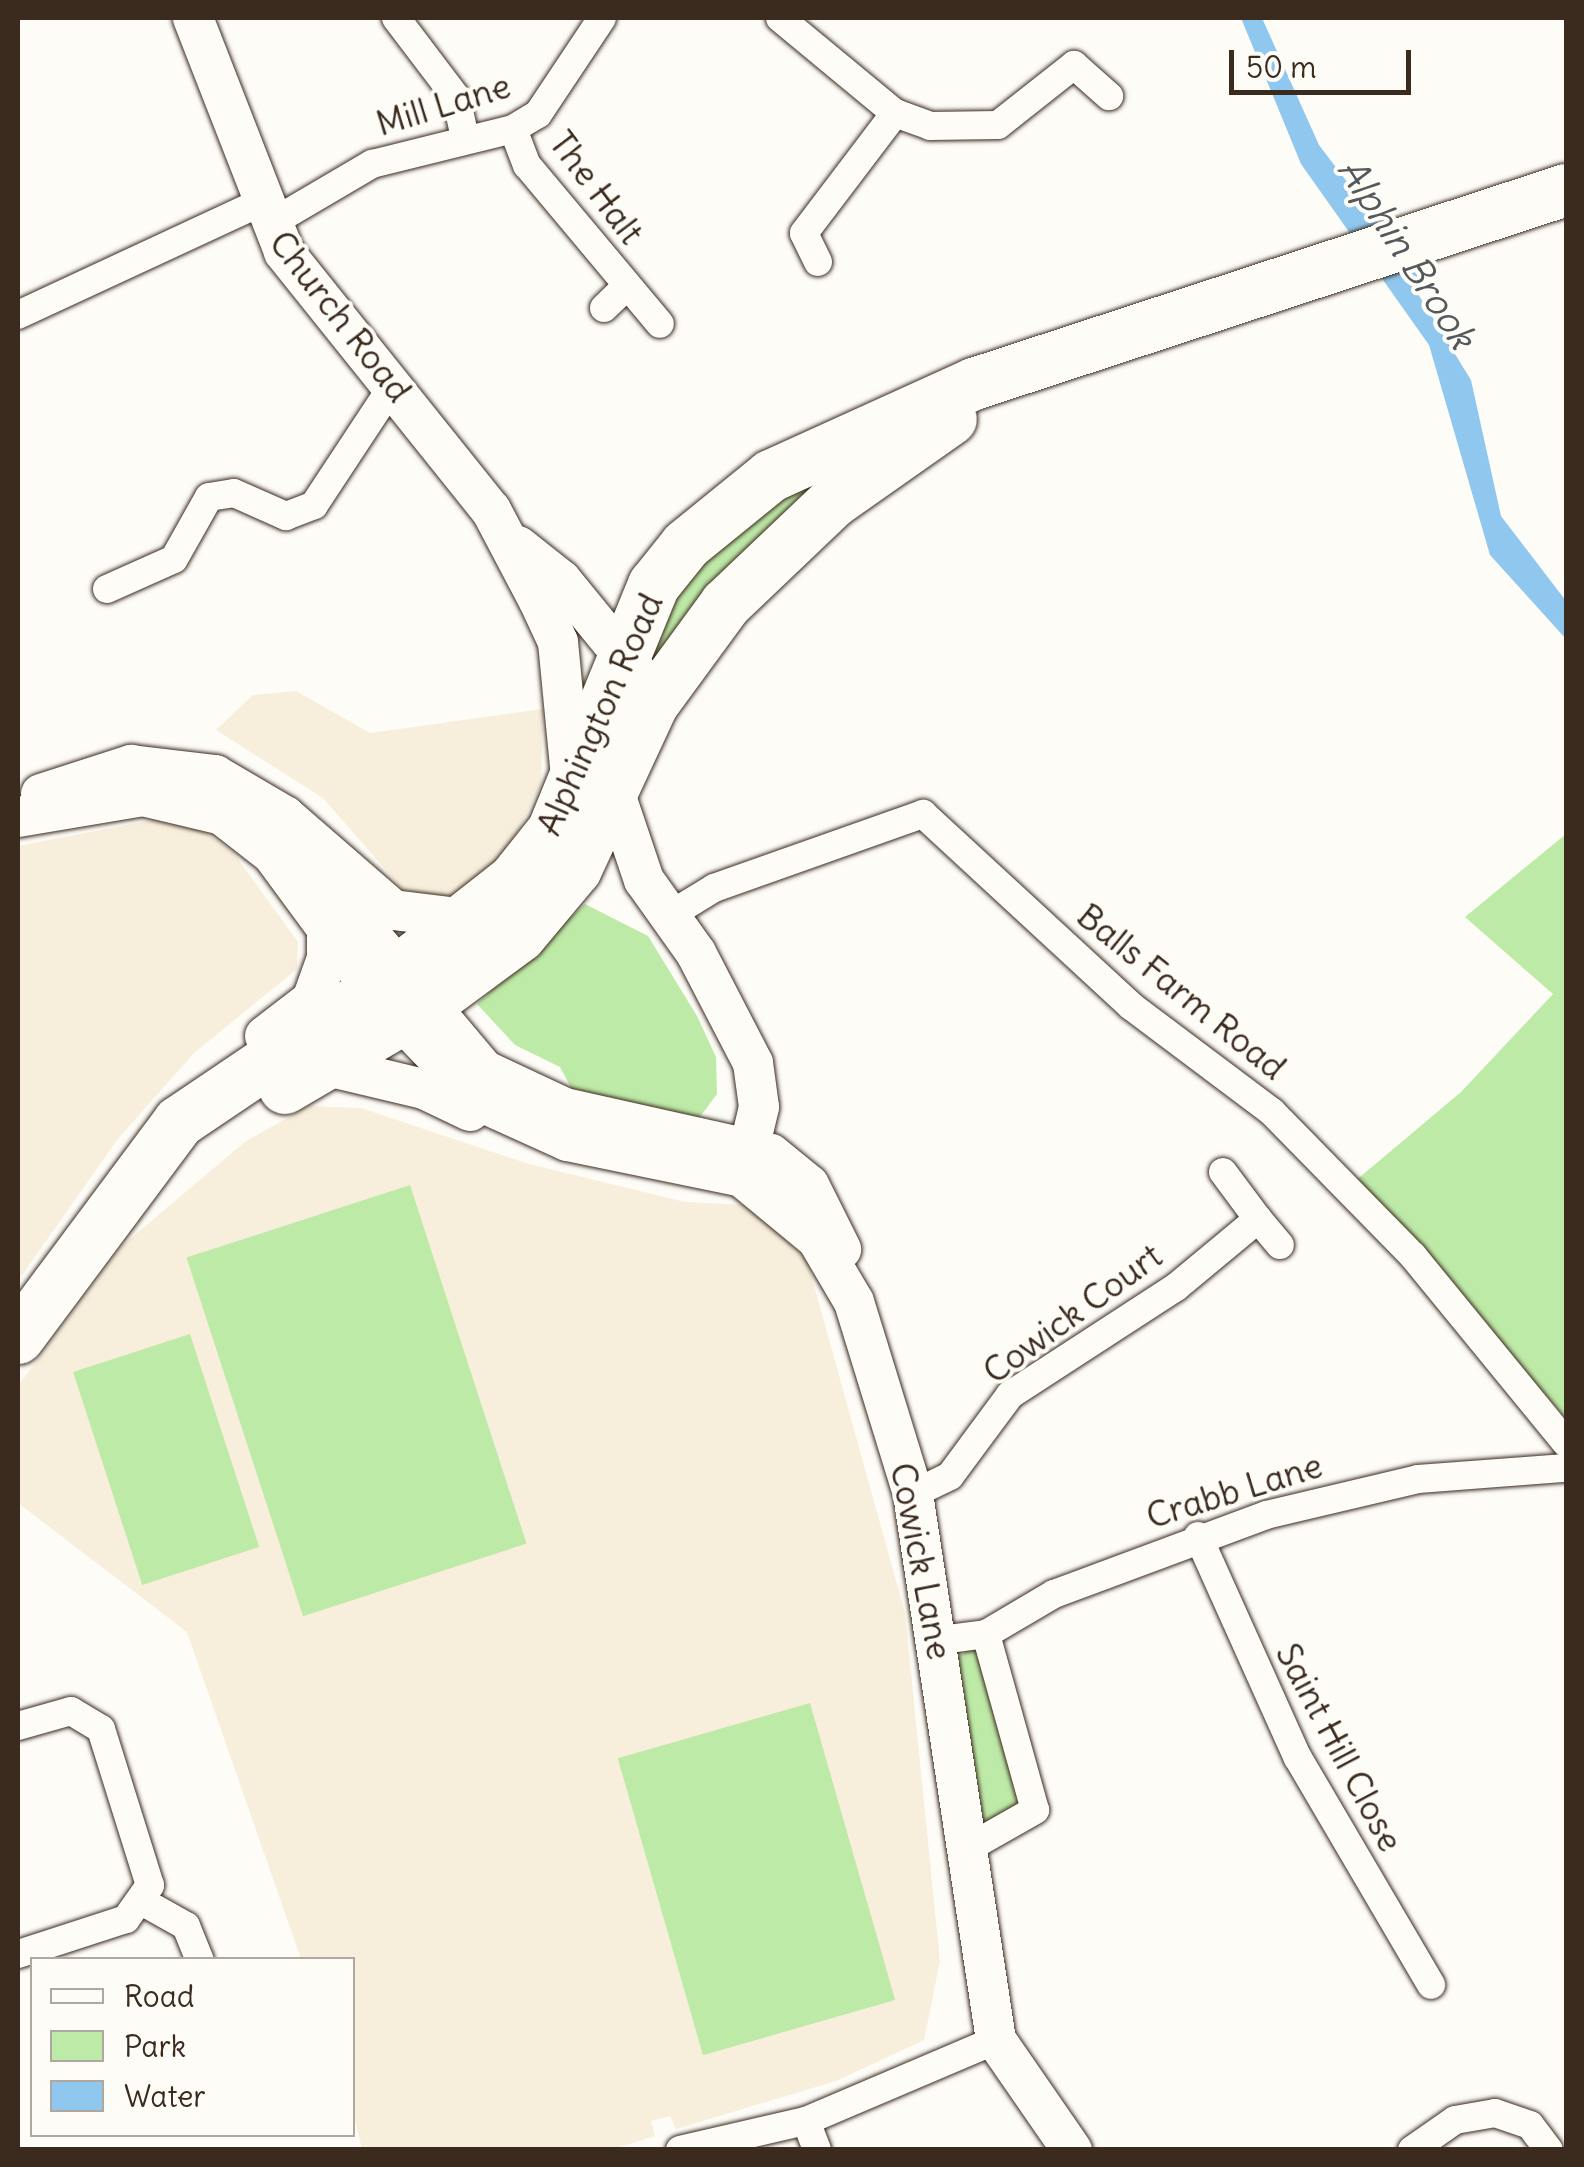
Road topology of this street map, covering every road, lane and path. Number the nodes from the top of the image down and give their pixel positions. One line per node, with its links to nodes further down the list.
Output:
1 (193, 18): 10 (street, Church Road)
2 (396, 18): 8 (street)
3 (602, 18): 7 (street, Mill Lane)
4 (780, 18): 6 (street)
5 (1109, 96): 6 (street)
6 (895, 113): 11 (street)
7 (513, 129): 8 (street, Mill Lane); 12 (street, The Halt)
8 (465, 138): 10 (street, Mill Lane)
9 (1566, 190): 16 (highway)
10 (265, 213): 14 (street, Mill Lane); 17 (street, Church Road)
11 (818, 262)
12 (626, 287): 13 (street, The Halt); 15 (street, The Halt)
13 (604, 308)
14 (18, 314)
15 (660, 324)
16 (1059, 361): 20 (highway, Alphington Road); 23 (highway, Alphington Road)
17 (393, 385): 18 (street, Church Road); 21 (street)
18 (507, 538): 19 (street, Church Road); 24 (street, Church Road)
19 (562, 580): 20 (street); 22 (street, Church Road)
20 (654, 585): 22 (highway, Alphington Road)
21 (107, 589)
22 (623, 647): 23 (street, Church Road); 24 (highway, Alphington Road)
23 (652, 705): 24 (highway, Alphington Road)
24 (593, 794): 28 (highway, Alphington Road); 29 (street, Church Road); 31 (highway, Alphington Road)
25 (18, 801): 26 (street)
26 (285, 816): 31 (street); 33 (street)
27 (18, 818): 32 (street)
28 (576, 868): 29 (street); 33 (highway, Alphington Road)
29 (644, 880): 30 (street, Church Road)
30 (670, 916): 37 (street, Church Road); 43 (street, Balls Farm Road)
31 (466, 919): 33 (highway, Alphington Road)
32 (327, 923): 33 (street); 35 (street)
33 (399, 997): 34 (highway, Alphington Road); 35 (highway, Alphington Road); 36 (street); 37 (street)
34 (324, 1065): 36 (street); 39 (highway, Alphington Road)
35 (210, 1096): 39 (highway, Alphington Road)
36 (508, 1121): 37 (street)
37 (747, 1162): 45 (street, Cowick Lane)
38 (1223, 1172): 40 (street)
39 (126, 1196): 42 (highway, Alphington Road)
40 (1258, 1219): 41 (street); 45 (street, Cowick Court)
41 (1280, 1245)
42 (18, 1338)
43 (1566, 1443)
44 (1566, 1468): 46 (street, Crabb Lane)
45 (913, 1494): 48 (street, Cowick Lane)
46 (1198, 1536): 47 (street, Crabb Lane); 54 (street, Saint Hill Close)
47 (986, 1634): 48 (street, Crabb Lane); 50 (street, Cowick Lane)
48 (940, 1640): 50 (street, Cowick Lane)
49 (18, 1726): 51 (street)
50 (970, 1848): 55 (street, Cowick Lane)
51 (144, 1903): 52 (street); 53 (street)
52 (18, 1954)
53 (199, 1957)
54 (1430, 1985)
55 (996, 2040): 56 (street); 59 (street, Cowick Lane)
56 (806, 2121): 57 (street); 58 (street)
57 (680, 2150)
58 (817, 2150)
59 (1072, 2150)
60 (1412, 2150): 61 (street)
61 (1550, 2150)

